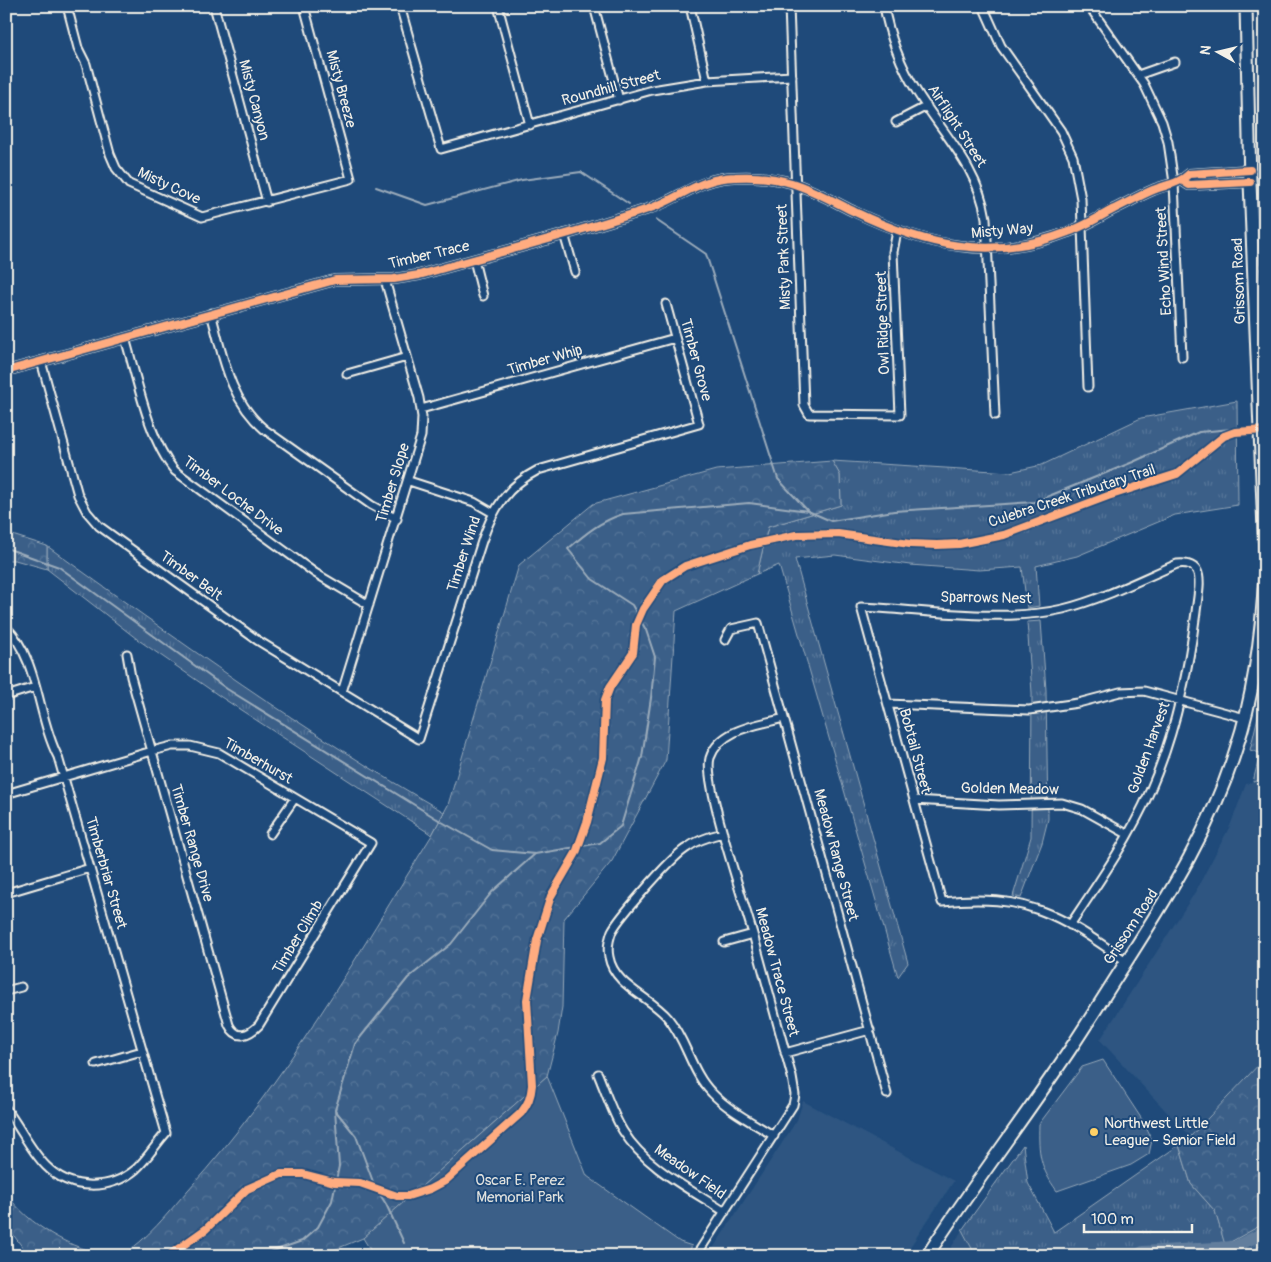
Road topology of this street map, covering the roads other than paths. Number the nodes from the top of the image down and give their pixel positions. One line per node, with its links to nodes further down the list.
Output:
1 (67, 6): 25 (street, Misty Cove)
2 (214, 6): 25 (street, Misty Canyon)
3 (304, 6): 22 (street, Misty Breeze)
4 (400, 6): 20 (street, Roundhill Street)
5 (498, 6): 20 (street)
6 (594, 6): 17 (street)
7 (690, 6): 16 (street)
8 (789, 6): 15 (street, Misty Park Street)
9 (884, 6): 18 (street, Airflight Street)
10 (983, 6): 26 (street)
11 (1089, 6): 14 (street, Echo Wind Street)
12 (1246, 6): 21 (main road, Grissom Road)
13 (1176, 62): 14 (street)
14 (1138, 75): 24 (street, Echo Wind Street)
15 (792, 76): 16 (street, Roundhill Street); 23 (street, Misty Park Street)
16 (707, 81): 17 (street, Roundhill Street)
17 (619, 100): 20 (street, Roundhill Street)
18 (927, 106): 19 (street); 29 (street, Airflight Street)
19 (896, 122)
20 (530, 124)
21 (1250, 176): 24 (street); 51 (main road, Grissom Road)
22 (351, 179): 25 (street, Misty Cove)
23 (795, 182): 27 (street, Misty Way); 28 (street, Timber Trace); 45 (street, Misty Park Street)
24 (1179, 182): 26 (street, Misty Way); 39 (street, Echo Wind Street)
25 (267, 202)
26 (1082, 226): 29 (street, Misty Way); 43 (street)
27 (897, 231): 29 (street, Misty Way); 45 (street, Owl Ridge Street)
28 (564, 234): 30 (street, Timber Trace); 31 (street)
29 (988, 249): 46 (street, Airflight Street)
30 (474, 260): 32 (street, Timber Trace); 33 (street)
31 (575, 272)
32 (385, 280): 35 (street, Timber Trace); 38 (street, Timber Slope)
33 (483, 296)
34 (666, 304): 37 (street, Timber Grove)
35 (212, 313): 36 (street, Timber Trace); 50 (street)
36 (125, 338): 40 (street, Timber Trace); 54 (street, Timber Loche Drive)
37 (676, 338): 44 (street, Timber Whip); 47 (street, Timber Grove)
38 (407, 357): 42 (street); 44 (street, Timber Slope)
39 (1182, 357)
40 (41, 361): 41 (street, Timber Trace); 60 (street, Timber Belt)
41 (6, 370)
42 (347, 374)
43 (1088, 387)
44 (421, 408): 48 (street, Timber Slope)
45 (900, 415)
46 (995, 416)
47 (699, 424): 49 (street, Timber Wind)
48 (409, 480): 49 (street); 50 (street, Timber Slope)
49 (493, 512): 66 (street, Timber Wind)
50 (397, 519): 54 (street, Timber Slope)
51 (1265, 555)
52 (1191, 566): 55 (street, Sparrows Nest); 62 (street, Golden Harvest)
53 (1265, 573): 65 (main road, Grissom Road)
54 (369, 605): 60 (street, Timber Slope)
55 (861, 607): 63 (street, Bobtail Street)
56 (6, 627): 59 (street, Timberbriar Street)
57 (725, 640): 64 (street, Meadow Range Street)
58 (127, 654): 67 (street, Timber Range Drive)
59 (35, 687): 61 (street); 68 (street, Timberbriar Street)
60 (342, 692): 66 (street, Timber Belt)
61 (6, 696)
62 (1181, 700): 63 (street); 65 (street); 74 (street, Golden Harvest)
63 (888, 704): 71 (street, Bobtail Street)
64 (784, 718): 72 (street, Meadow Trace Street); 84 (street, Meadow Range Street)
65 (1245, 718): 81 (main road, Grissom Road)
66 (419, 739)
67 (152, 751): 68 (street, Timberhurst); 70 (street, Timberhurst); 85 (street, Timber Range Drive)
68 (64, 778): 69 (street, Timberhurst); 76 (street, Timberbriar Street)
69 (6, 794)
70 (295, 798): 73 (street); 75 (street, Timberhurst)
71 (914, 800): 74 (street, Golden Meadow); 78 (street, Bobtail Street)
72 (724, 833): 79 (street, Meadow Trace Street); 92 (street)
73 (270, 834)
74 (1128, 834): 78 (street, Golden Harvest)
75 (371, 843): 85 (street, Timber Climb)
76 (90, 868): 77 (street); 86 (street, Timberbriar Street)
77 (6, 892)
78 (1070, 925): 81 (street)
79 (753, 934): 80 (street); 87 (street, Meadow Trace Street)
80 (724, 942)
81 (1126, 961): 95 (main road, Grissom Road)
82 (21, 987): 83 (street)
83 (6, 991)
84 (870, 1030): 87 (street); 90 (street, Meadow Range Street)
85 (240, 1036)
86 (142, 1051): 88 (street); 91 (street, Timberbriar Street)
87 (785, 1054): 92 (street, Meadow Trace Street)
88 (96, 1064)
89 (598, 1074): 93 (street, Meadow Field)
90 (888, 1094)
91 (6, 1109)
92 (774, 1136): 93 (street, Meadow Trace Street)
93 (725, 1212): 94 (street, Meadow Trace Street)
94 (696, 1256)
95 (927, 1256)

